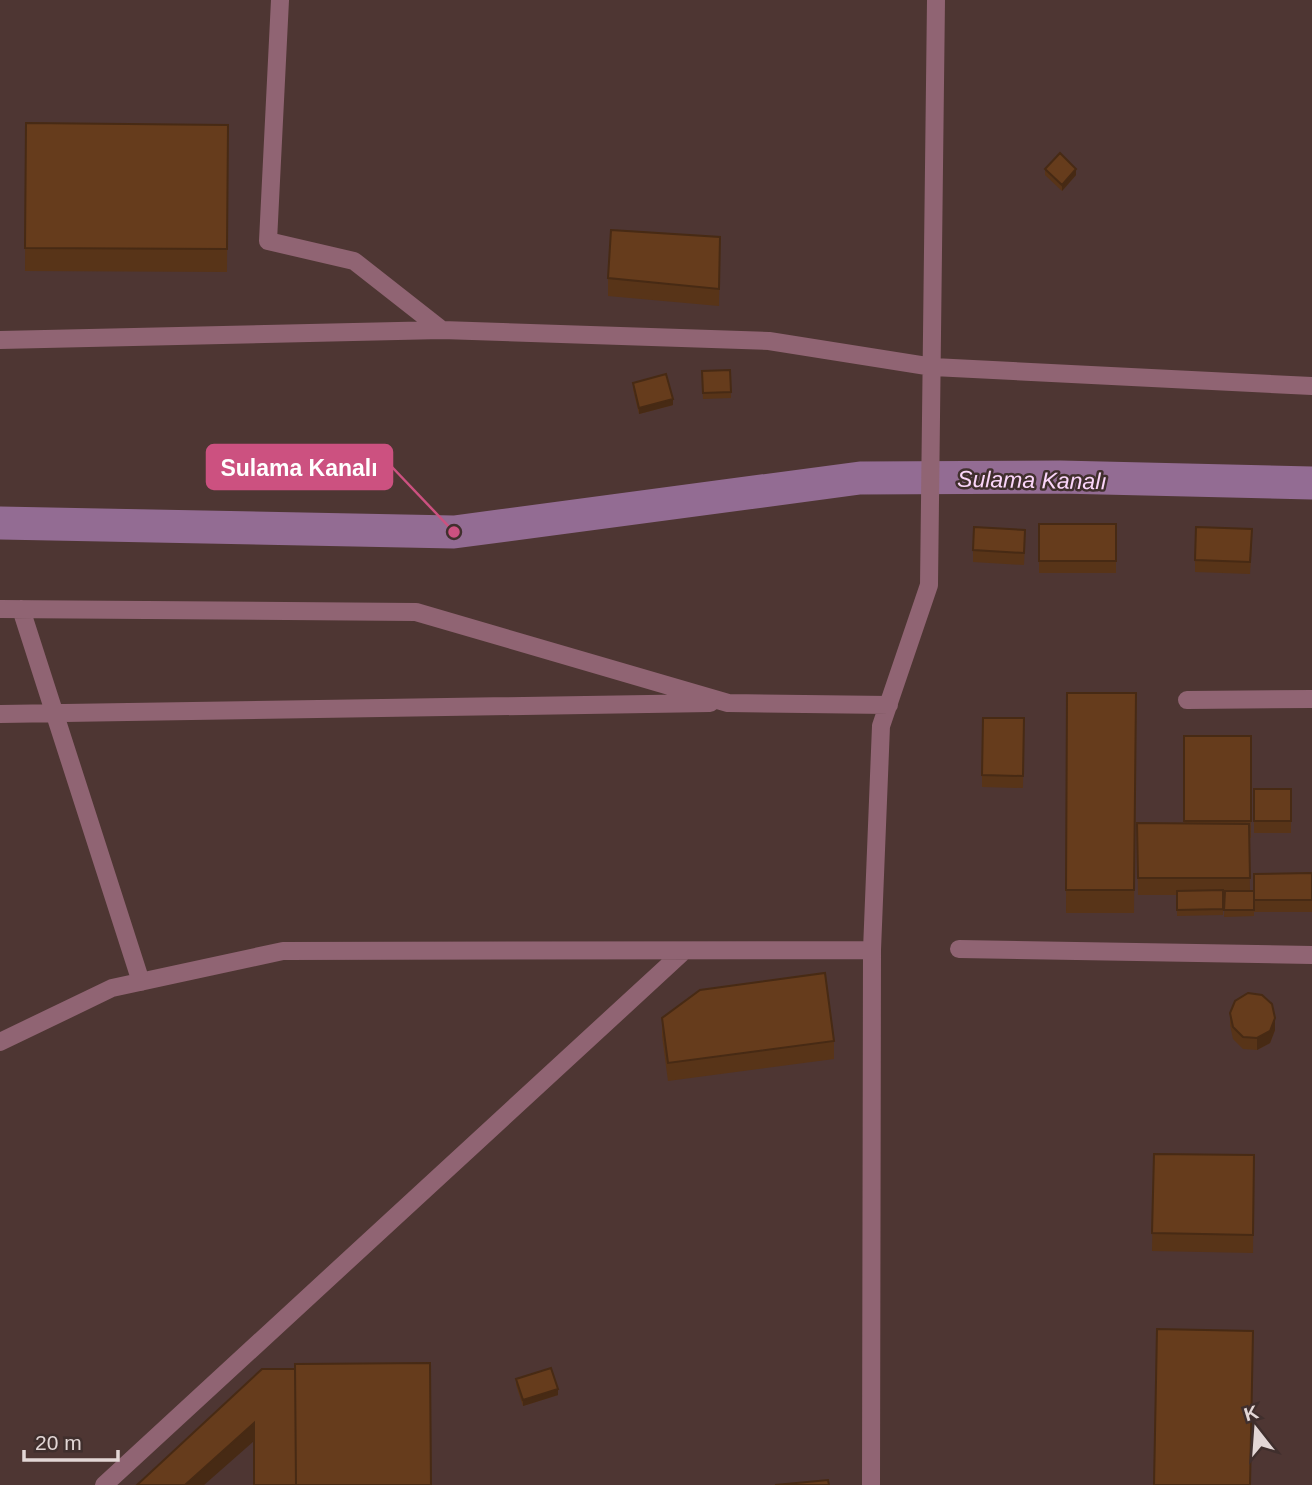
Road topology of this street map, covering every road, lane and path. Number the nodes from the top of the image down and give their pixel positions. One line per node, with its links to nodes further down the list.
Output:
1 (280, 0): 3 (street)
2 (936, 0): 5 (street)
3 (442, 330): 4 (street); 5 (street)
4 (0, 340)
5 (933, 367): 6 (street); 12 (street)
6 (1312, 386)
7 (0, 609): 8 (street)
8 (22, 609): 11 (street); 13 (street)
9 (1312, 699): 10 (street)
10 (1187, 700)
11 (728, 702): 12 (street); 13 (street)
12 (889, 705): 16 (street)
13 (55, 713): 14 (street); 19 (street)
14 (0, 714)
15 (959, 949): 18 (street)
16 (873, 950): 17 (street); 22 (street)
17 (684, 951): 19 (street); 21 (street)
18 (1312, 955)
19 (141, 982): 20 (street)
20 (0, 1042)
21 (104, 1485)
22 (871, 1485)

